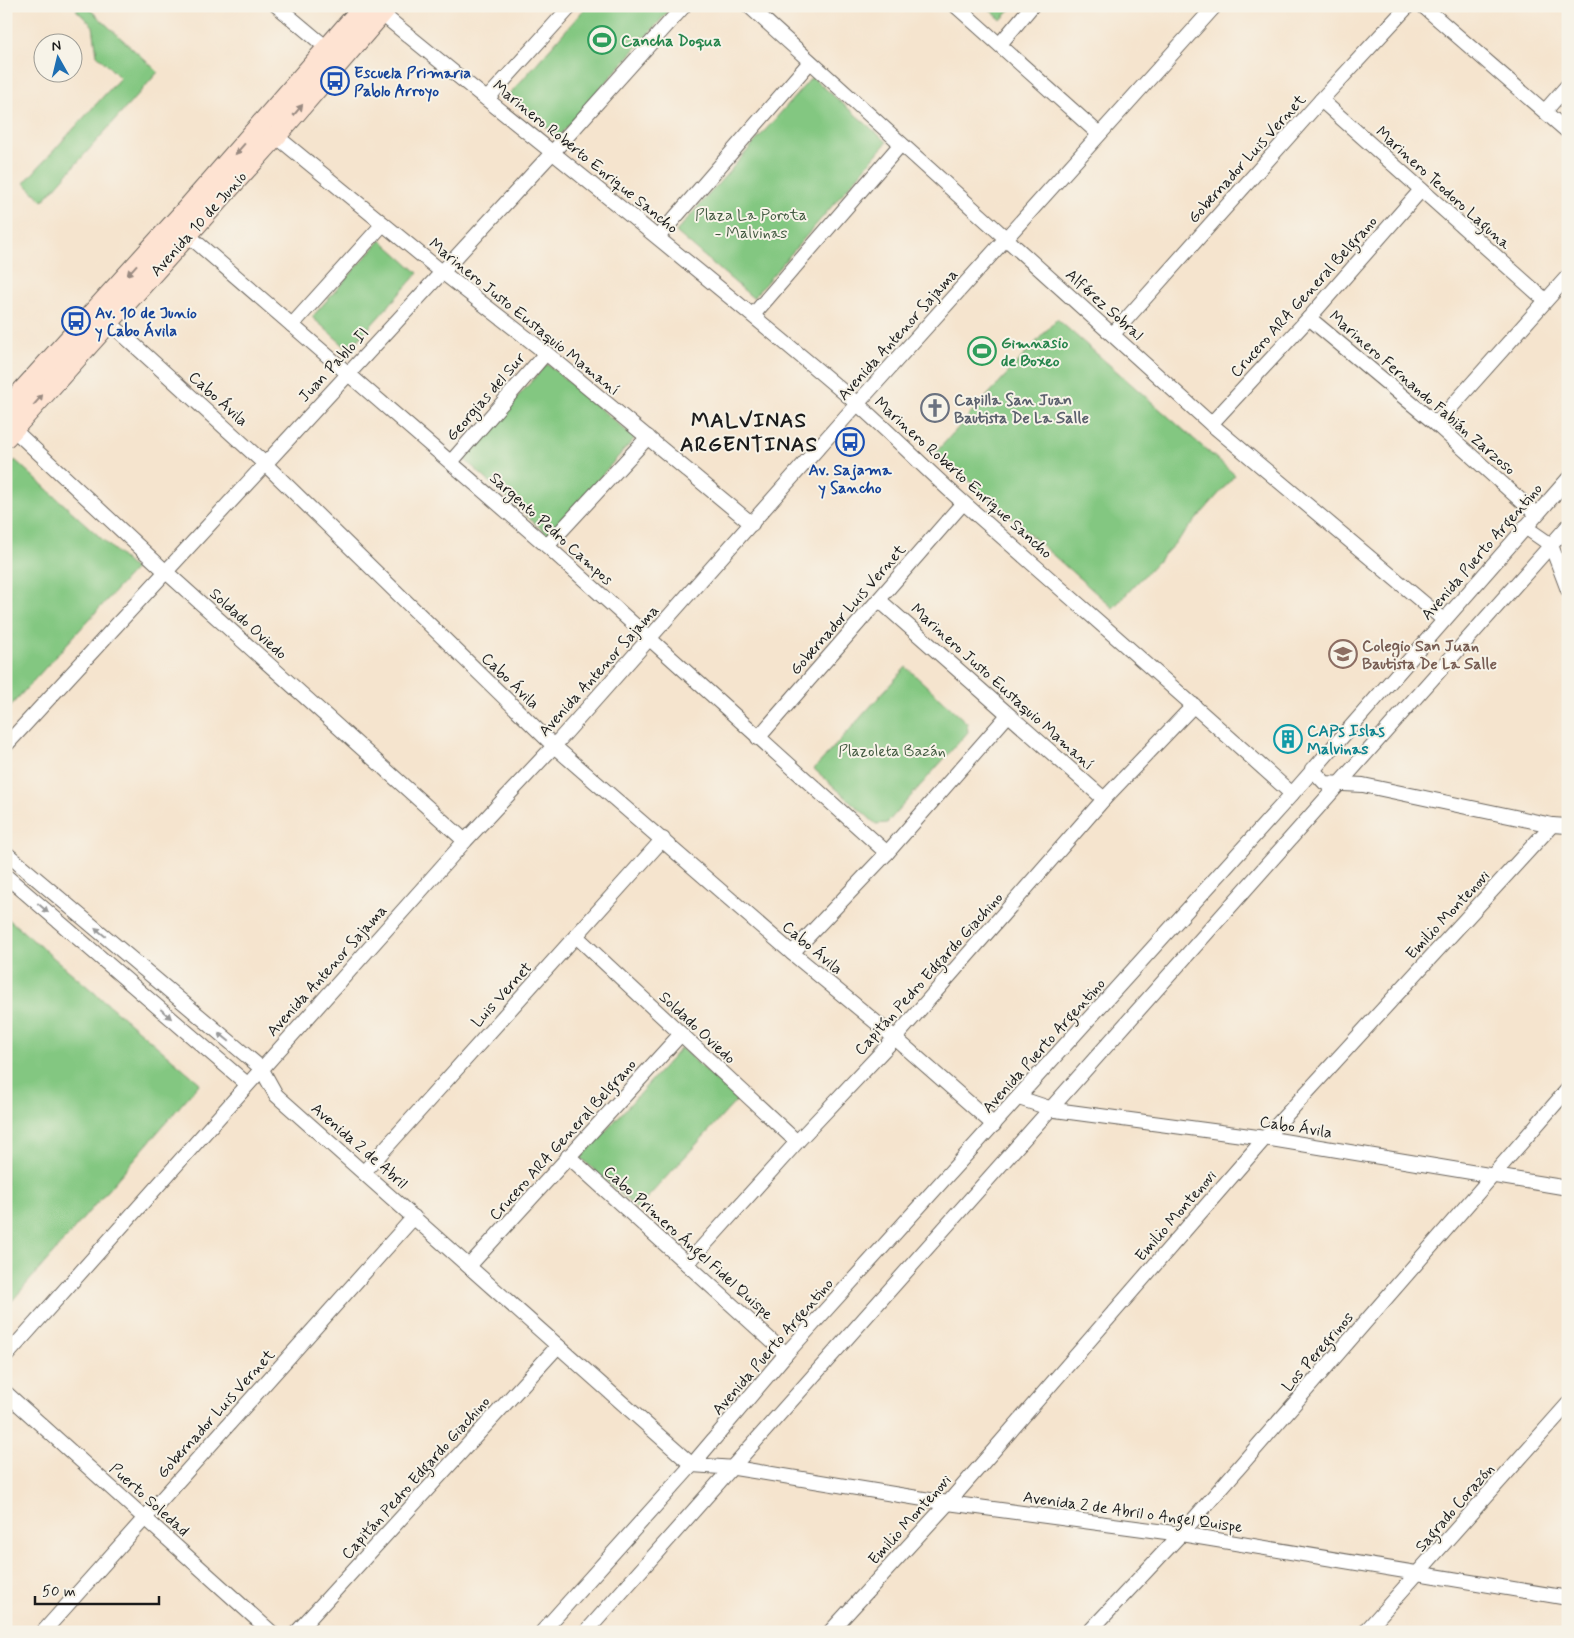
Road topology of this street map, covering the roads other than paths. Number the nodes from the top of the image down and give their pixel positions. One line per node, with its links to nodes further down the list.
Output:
1 (277, 6): 12 (street)
2 (571, 6): 15 (street)
3 (684, 6): 22 (street, Juan Pablo II)
4 (749, 6): 13 (street, Alférez Sobral)
5 (956, 6): 11 (street)
6 (1032, 6): 11 (street)
7 (1408, 6): 16 (street, Gobernador Luis Vernet)
8 (1423, 6): 17 (street)
9 (1214, 7): 19 (street, Avenida Antenor Sajama)
10 (376, 8): 12 (street, Avenida 10 de Junio); 15 (street, Marinero Roberto Enrique Sancho)
11 (1000, 44): 19 (street)
12 (333, 54): 20 (street, Avenida 10 de Junio, one-way to 12); 39 (street, Avenida 10 de Junio, one-way to 39)
13 (810, 62): 21 (street, Alférez Sobral); 26 (street)
14 (1568, 85): 17 (street)
15 (487, 98): 22 (street, Marinero Roberto Enrique Sancho)
16 (1321, 100): 23 (street, Marinero Teodoro Laguna); 35 (street, Gobernador Luis Vernet)
17 (1546, 112): 18 (street)
18 (1568, 132)
19 (1099, 134): 27 (street, Avenida Antenor Sajama)
20 (276, 136): 24 (street, Marinero Justo Eustaquio Mamaní); 25 (street, Avenida 10 de Junio)
21 (901, 144): 27 (street, Alférez Sobral); 31 (street)
22 (552, 153): 26 (street, Marinero Roberto Enrique Sancho); 28 (street, Juan Pablo II)
23 (1421, 190): 30 (street, Marinero Teodoro Laguna); 32 (street, Crucero ARA General Belgrano)
24 (382, 224): 28 (street, Marinero Justo Eustaquio Mamaní); 34 (street)
25 (188, 235): 33 (street, Avenida 10 de Junio); 34 (street, Sargento Pedro Campos)
26 (659, 236): 31 (street, Marinero Roberto Enrique Sancho)
27 (1007, 238): 35 (street, Alférez Sobral); 38 (street, Avenida Antenor Sajama)
28 (442, 272): 36 (street, Marinero Justo Eustaquio Mamaní); 37 (street, Juan Pablo II)
29 (1568, 276): 30 (street)
30 (1545, 300): 41 (street)
31 (753, 316): 38 (street, Marinero Roberto Enrique Sancho)
32 (1309, 318): 40 (street, Crucero ARA General Belgrano); 41 (street, Marinero Fernando Fabián Zarzoso)
33 (108, 321): 42 (street, Avenida 10 de Junio, one-way to 33); 45 (street, Cabo Ávila)
34 (292, 325): 37 (street, Sargento Pedro Campos)
35 (1113, 334): 40 (street, Alférez Sobral)
36 (546, 352): 43 (street, Marinero Justo Eustaquio Mamaní); 44 (street, Georgias del Sur)
37 (348, 374): 44 (street, Sargento Pedro Campos); 45 (street, Juan Pablo II)
38 (857, 404): 47 (street, Marinero Roberto Enrique Sancho); 49 (street, Avenida Antenor Sajama)
39 (6, 409)
40 (1211, 424): 57 (street, Alférez Sobral)
41 (1436, 424): 48 (street, Marinero Fernando Fabián Zarzoso)
42 (10, 433): 54 (street, Soldado Oviedo)
43 (648, 438): 49 (street, Marinero Justo Eustaquio Mamaní); 53 (street)
44 (451, 462): 53 (street, Sargento Pedro Campos)
45 (265, 464): 54 (street, Juan Pablo II); 63 (street, Cabo Ávila)
46 (1568, 479): 48 (street, Avenida Puerto Argentino)
47 (963, 503): 56 (street, Gobernador Luis Vernet); 59 (street, Marinero Roberto Enrique Sancho)
48 (1536, 514): 51 (street, Avenida Puerto Argentino)
49 (752, 524): 58 (street, Avenida Antenor Sajama)
50 (1568, 526): 52 (street)
51 (1525, 527): 52 (street); 57 (street, Avenida Puerto Argentino)
52 (1551, 545): 55 (street); 65 (street)
53 (547, 546): 58 (street, Sargento Pedro Campos)
54 (165, 571): 62 (street, Juan Pablo II); 71 (street, Soldado Oviedo)
55 (1568, 590)
56 (879, 600): 60 (street, Marinero Justo Eustaquio Mamaní); 61 (street, Gobernador Luis Vernet)
57 (1444, 620): 64 (street, Avenida Puerto Argentino)
58 (649, 638): 61 (street, Sargento Pedro Campos); 63 (street, Avenida Antenor Sajama)
59 (1194, 705): 66 (street, Marinero Roberto Enrique Sancho); 67 (street, Capitán Pedro Edgardo Giachino)
60 (1008, 715): 67 (street, Marinero Justo Eustaquio Mamaní); 73 (street)
61 (758, 738): 73 (street, Sargento Pedro Campos)
62 (6, 745)
63 (554, 746): 70 (street, Cabo Ávila); 71 (street, Avenida Antenor Sajama)
64 (1312, 770): 65 (street); 66 (street, Avenida Puerto Argentino)
65 (1338, 784): 68 (street); 83 (street)
66 (1292, 794): 82 (street, Avenida Puerto Argentino)
67 (1104, 799): 78 (street, Capitán Pedro Edgardo Giachino)
68 (1552, 825): 69 (street); 85 (street, Emilio Montenovi)
69 (1568, 826)
70 (663, 839): 75 (street, Luis Vernet); 76 (street, Cabo Ávila)
71 (465, 841): 79 (street, Avenida Antenor Sajama)
72 (6, 853): 79 (street, Avenida 2 de Abril, one-way to 72)
73 (887, 854): 76 (street)
74 (6, 876): 80 (street, one-way to 80)
75 (576, 936): 77 (street, Soldado Oviedo); 88 (street, Luis Vernet)
76 (792, 953): 78 (street, Cabo Ávila)
77 (680, 1035): 86 (street, Soldado Oviedo); 87 (street, Crucero ARA General Belgrano)
78 (895, 1038): 84 (street, Cabo Ávila); 86 (street, Capitán Pedro Edgardo Giachino)
79 (262, 1068): 80 (street, Avenida Antenor Sajama); 88 (street, Avenida 2 de Abril)
80 (247, 1084): 96 (street, Avenida Antenor Sajama)
81 (1568, 1089): 89 (street, Los Peregrinos)
82 (1019, 1098): 83 (street, Cabo Ávila); 84 (street, Avenida Puerto Argentino)
83 (1049, 1108): 85 (street, Cabo Ávila); 100 (street)
84 (994, 1125): 95 (street, Avenida Puerto Argentino)
85 (1265, 1138): 89 (street, Cabo Ávila); 101 (street, Emilio Montenovi)
86 (796, 1142): 92 (street, Capitán Pedro Edgardo Giachino)
87 (568, 1156): 92 (street, Cabo Primero Ángel Fidel Quispe); 93 (street, Crucero ARA General Belgrano)
88 (364, 1172): 91 (street, Avenida 2 de Abril)
89 (1493, 1176): 90 (street, Cabo Ávila); 103 (street, Los Peregrinos)
90 (1568, 1188)
91 (414, 1217): 93 (street, Avenida 2 de Abril); 102 (street, Gobernador Luis Vernet)
92 (687, 1264): 95 (street, Cabo Primero Ángel Fidel Quispe)
93 (469, 1266): 94 (street, Avenida 2 de Abril)
94 (558, 1346): 99 (street, Avenida 2 de Abril); 108 (street, Capitán Pedro Edgardo Giachino)
95 (786, 1354): 99 (street, Avenida Puerto Argentino)
96 (6, 1356)
97 (6, 1393): 102 (street, Puerto Soledad)
98 (1568, 1404): 104 (street, Sagrado Corazón)
99 (692, 1465): 100 (street, Avenida 2 de Abril o Angel Quispe); 109 (street, Avenida Puerto Argentino)
100 (730, 1467): 101 (street, Avenida 2 de Abril o Angel Quispe); 110 (street)
101 (948, 1503): 103 (street, Avenida 2 de Abril o Angel Quispe); 111 (street, Emilio Montenovi)
102 (145, 1518): 106 (street, Gobernador Luis Vernet); 107 (street, Puerto Soledad)
103 (1181, 1534): 104 (street, Avenida 2 de Abril o Angel Quispe); 112 (street, Los Peregrinos)
104 (1419, 1574): 105 (street, Avenida 2 de Abril o Angel Quispe); 113 (street, Sagrado Corazón)
105 (1568, 1598)
106 (43, 1632)
107 (271, 1632)
108 (297, 1632)
109 (542, 1632)
110 (586, 1632)
111 (830, 1632)
112 (1090, 1632)
113 (1365, 1632)

